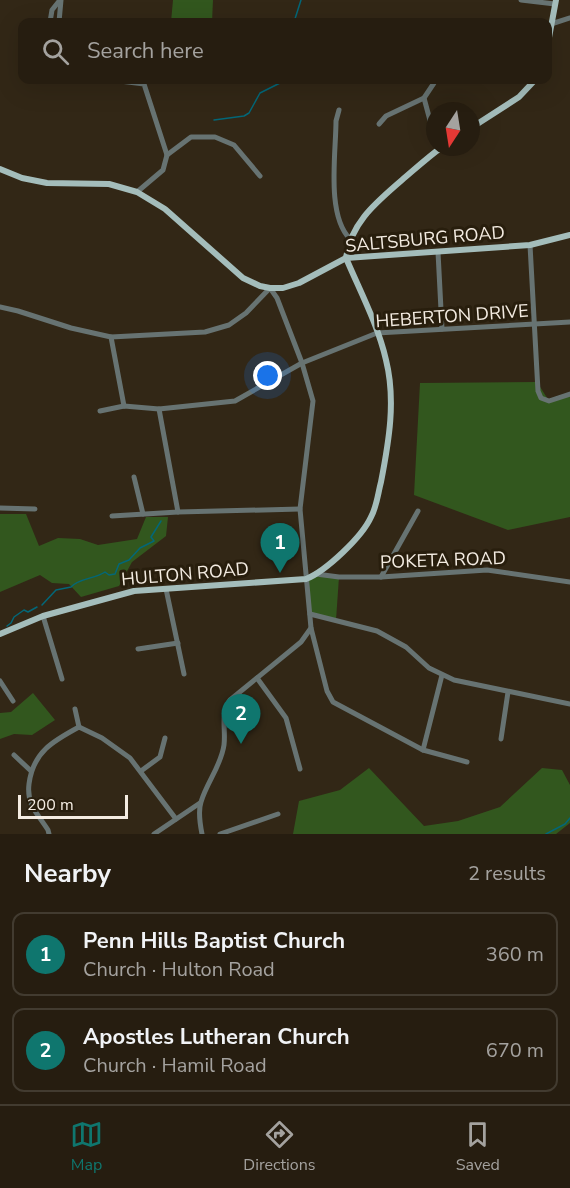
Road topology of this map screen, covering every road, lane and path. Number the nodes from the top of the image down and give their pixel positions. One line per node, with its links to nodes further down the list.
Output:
1 (61, 0): 4 (street); 5 (street)
2 (521, 0): 3 (street)
3 (555, 2): 6 (main road)
4 (51, 18)
5 (59, 18)
6 (552, 18)
7 (570, 18): 8 (street)
8 (552, 28)
9 (144, 84): 17 (street)
10 (431, 84): 12 (street)
11 (531, 84): 15 (main road)
12 (424, 98): 13 (street); 16 (street)
13 (426, 105)
14 (339, 110): 23 (street)
15 (480, 122)
16 (379, 124)
17 (167, 155): 20 (street); 21 (street)
18 (430, 156): 23 (main road)
19 (0, 169): 21 (main road)
20 (260, 176)
21 (137, 192): 27 (main road)
22 (570, 236): 24 (main road, SALTSBURG ROAD)
23 (350, 239): 26 (main road)
24 (530, 245): 25 (main road, SALTSBURG ROAD); 30 (street)
25 (438, 252): 26 (main road, SALTSBURG ROAD); 31 (street)
26 (346, 258): 27 (main road, SALTSBURG ROAD); 32 (main road, HULTON ROAD)
27 (270, 288): 33 (street); 34 (street)
28 (0, 307): 33 (street)
29 (570, 322): 30 (street, HEBERTON DRIVE)
30 (533, 325): 31 (street, HEBERTON DRIVE); 35 (street)
31 (442, 329): 32 (street, HEBERTON DRIVE)
32 (377, 333): 34 (street, HEBERTON DRIVE); 47 (main road, HULTON ROAD)
33 (111, 337): 36 (street)
34 (302, 363): 37 (street, HEBERTON DRIVE); 42 (street)
35 (570, 394)
36 (123, 406): 37 (street, HEBERTON DRIVE); 38 (street, HEBERTON DRIVE)
37 (159, 409): 44 (street)
38 (100, 411)
39 (134, 477): 45 (street)
40 (0, 508): 41 (street)
41 (35, 509)
42 (300, 509): 44 (street); 49 (street)
43 (418, 511): 48 (street)
44 (178, 512): 45 (street)
45 (143, 514): 46 (street)
46 (112, 516)
47 (316, 574): 48 (street, POKETA ROAD); 49 (main road, HULTON ROAD)
48 (381, 577): 50 (street, POKETA ROAD)
49 (306, 579): 51 (main road, HULTON ROAD); 52 (street)
50 (570, 582)
51 (166, 589): 53 (main road, HULTON ROAD); 56 (street)
52 (310, 614): 54 (street); 59 (street)
53 (43, 616): 55 (main road, HULTON ROAD); 61 (street)
54 (311, 628): 60 (street); 70 (street)
55 (0, 634)
56 (178, 643): 57 (street); 58 (street)
57 (138, 650)
58 (184, 674)
59 (442, 675): 63 (street); 70 (street)
60 (257, 678): 73 (street); 76 (street)
61 (62, 679)
62 (0, 681): 64 (street)
63 (508, 692): 65 (street); 69 (street)
64 (13, 701)
65 (570, 704)
66 (75, 709): 67 (street)
67 (79, 727): 74 (street); 75 (street)
68 (165, 738): 75 (street)
69 (501, 738)
70 (423, 750): 72 (street)
71 (14, 755): 74 (street)
72 (467, 762)
73 (300, 770)
74 (31, 771): 79 (street)
75 (141, 771): 78 (street)
76 (200, 803): 78 (street); 81 (street)
77 (278, 814): 82 (street)
78 (176, 819): 80 (street)
79 (48, 834)
80 (154, 834)
81 (202, 834)
82 (220, 834)

